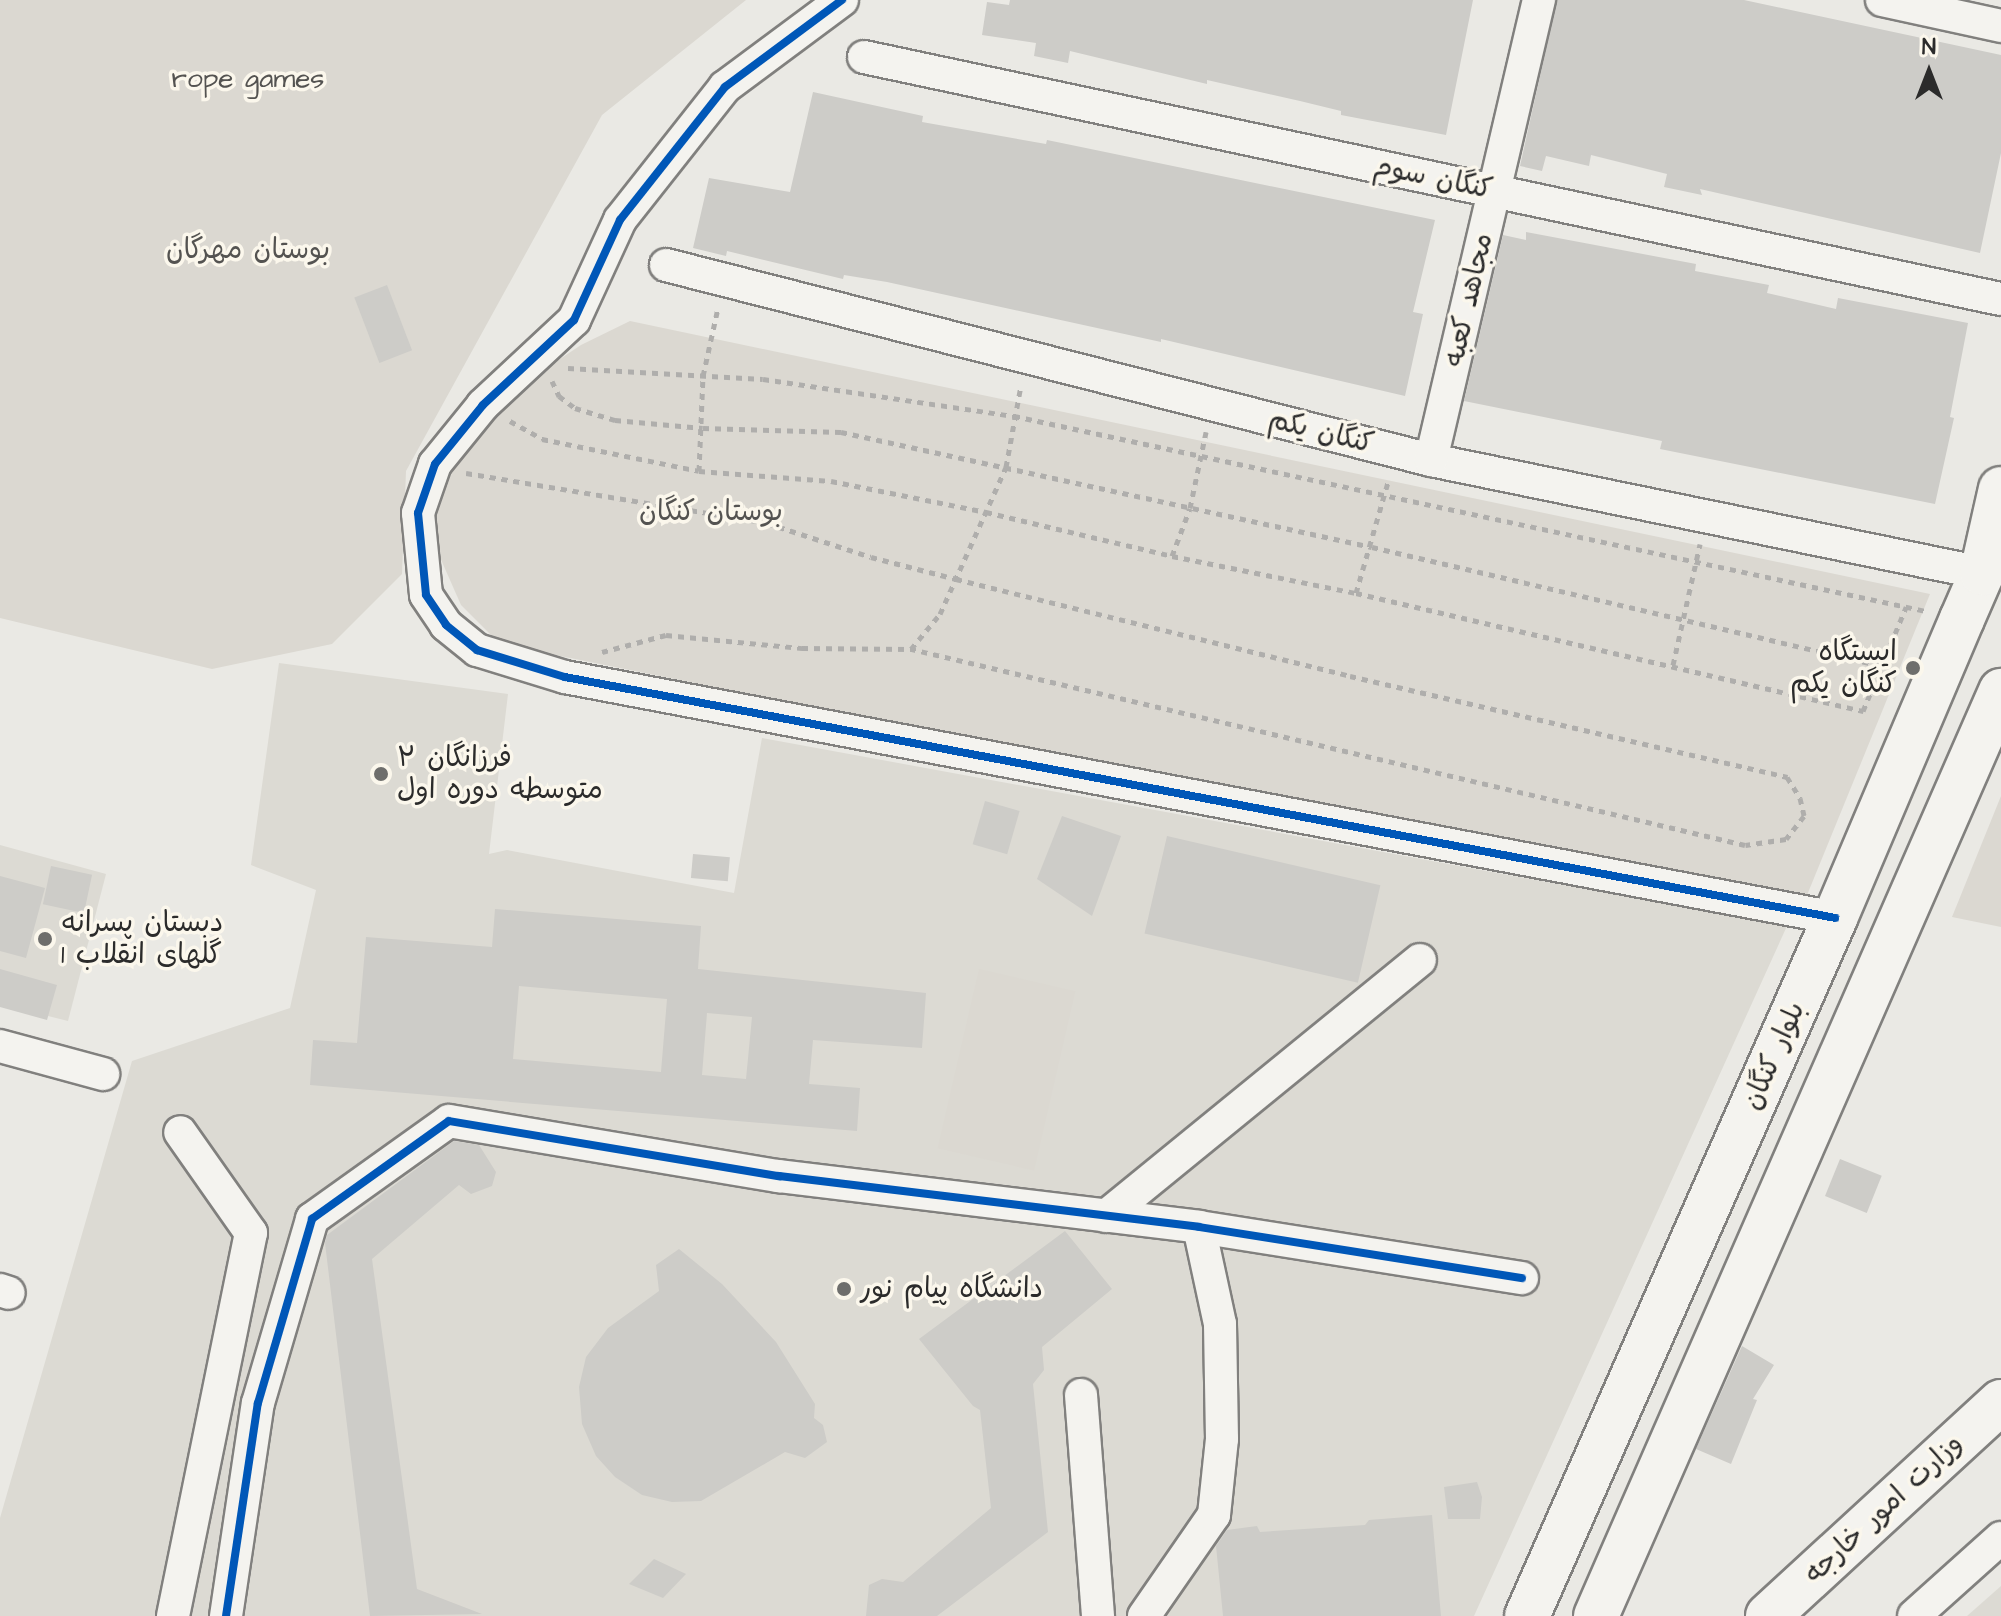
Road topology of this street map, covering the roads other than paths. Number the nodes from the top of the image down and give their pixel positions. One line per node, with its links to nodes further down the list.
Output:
1 (842, 0): 13 (street)
2 (1539, 0): 6 (street, مجاهد کعبه)
3 (1882, 0): 4 (street)
4 (2001, 26)
5 (864, 57): 6 (street, کنگان سوم)
6 (1494, 191): 8 (street, کنگان سوم); 9 (street, مجاهد کعبه)
7 (666, 265): 9 (street, کنگان یکم)
8 (2001, 299)
9 (1431, 460): 11 (street, کنگان یکم)
10 (2001, 489): 11 (main road, بلوار کنگان)
11 (1991, 575): 13 (main road, بلوار کنگان)
12 (2001, 691): 24 (main road)
13 (1835, 918): 23 (main road, بلوار کنگان)
14 (1420, 960): 18 (street)
15 (0, 1046): 16 (street)
16 (103, 1074)
17 (180, 1132): 26 (street)
18 (1106, 1216): 19 (street); 27 (street)
19 (1199, 1227): 20 (street); 29 (street)
20 (1522, 1278)
21 (1081, 1395): 28 (street)
22 (2001, 1402): 32 (main road, وزارت امور خارجه)
23 (1580, 1495): 24 (main road); 30 (main road, بلوار کنگان)
24 (1635, 1527): 31 (main road)
25 (2001, 1538): 33 (street)
26 (173, 1616)
27 (226, 1616)
28 (1098, 1616)
29 (1144, 1616)
30 (1527, 1616)
31 (1596, 1616)
32 (1768, 1616)
33 (1914, 1616)

